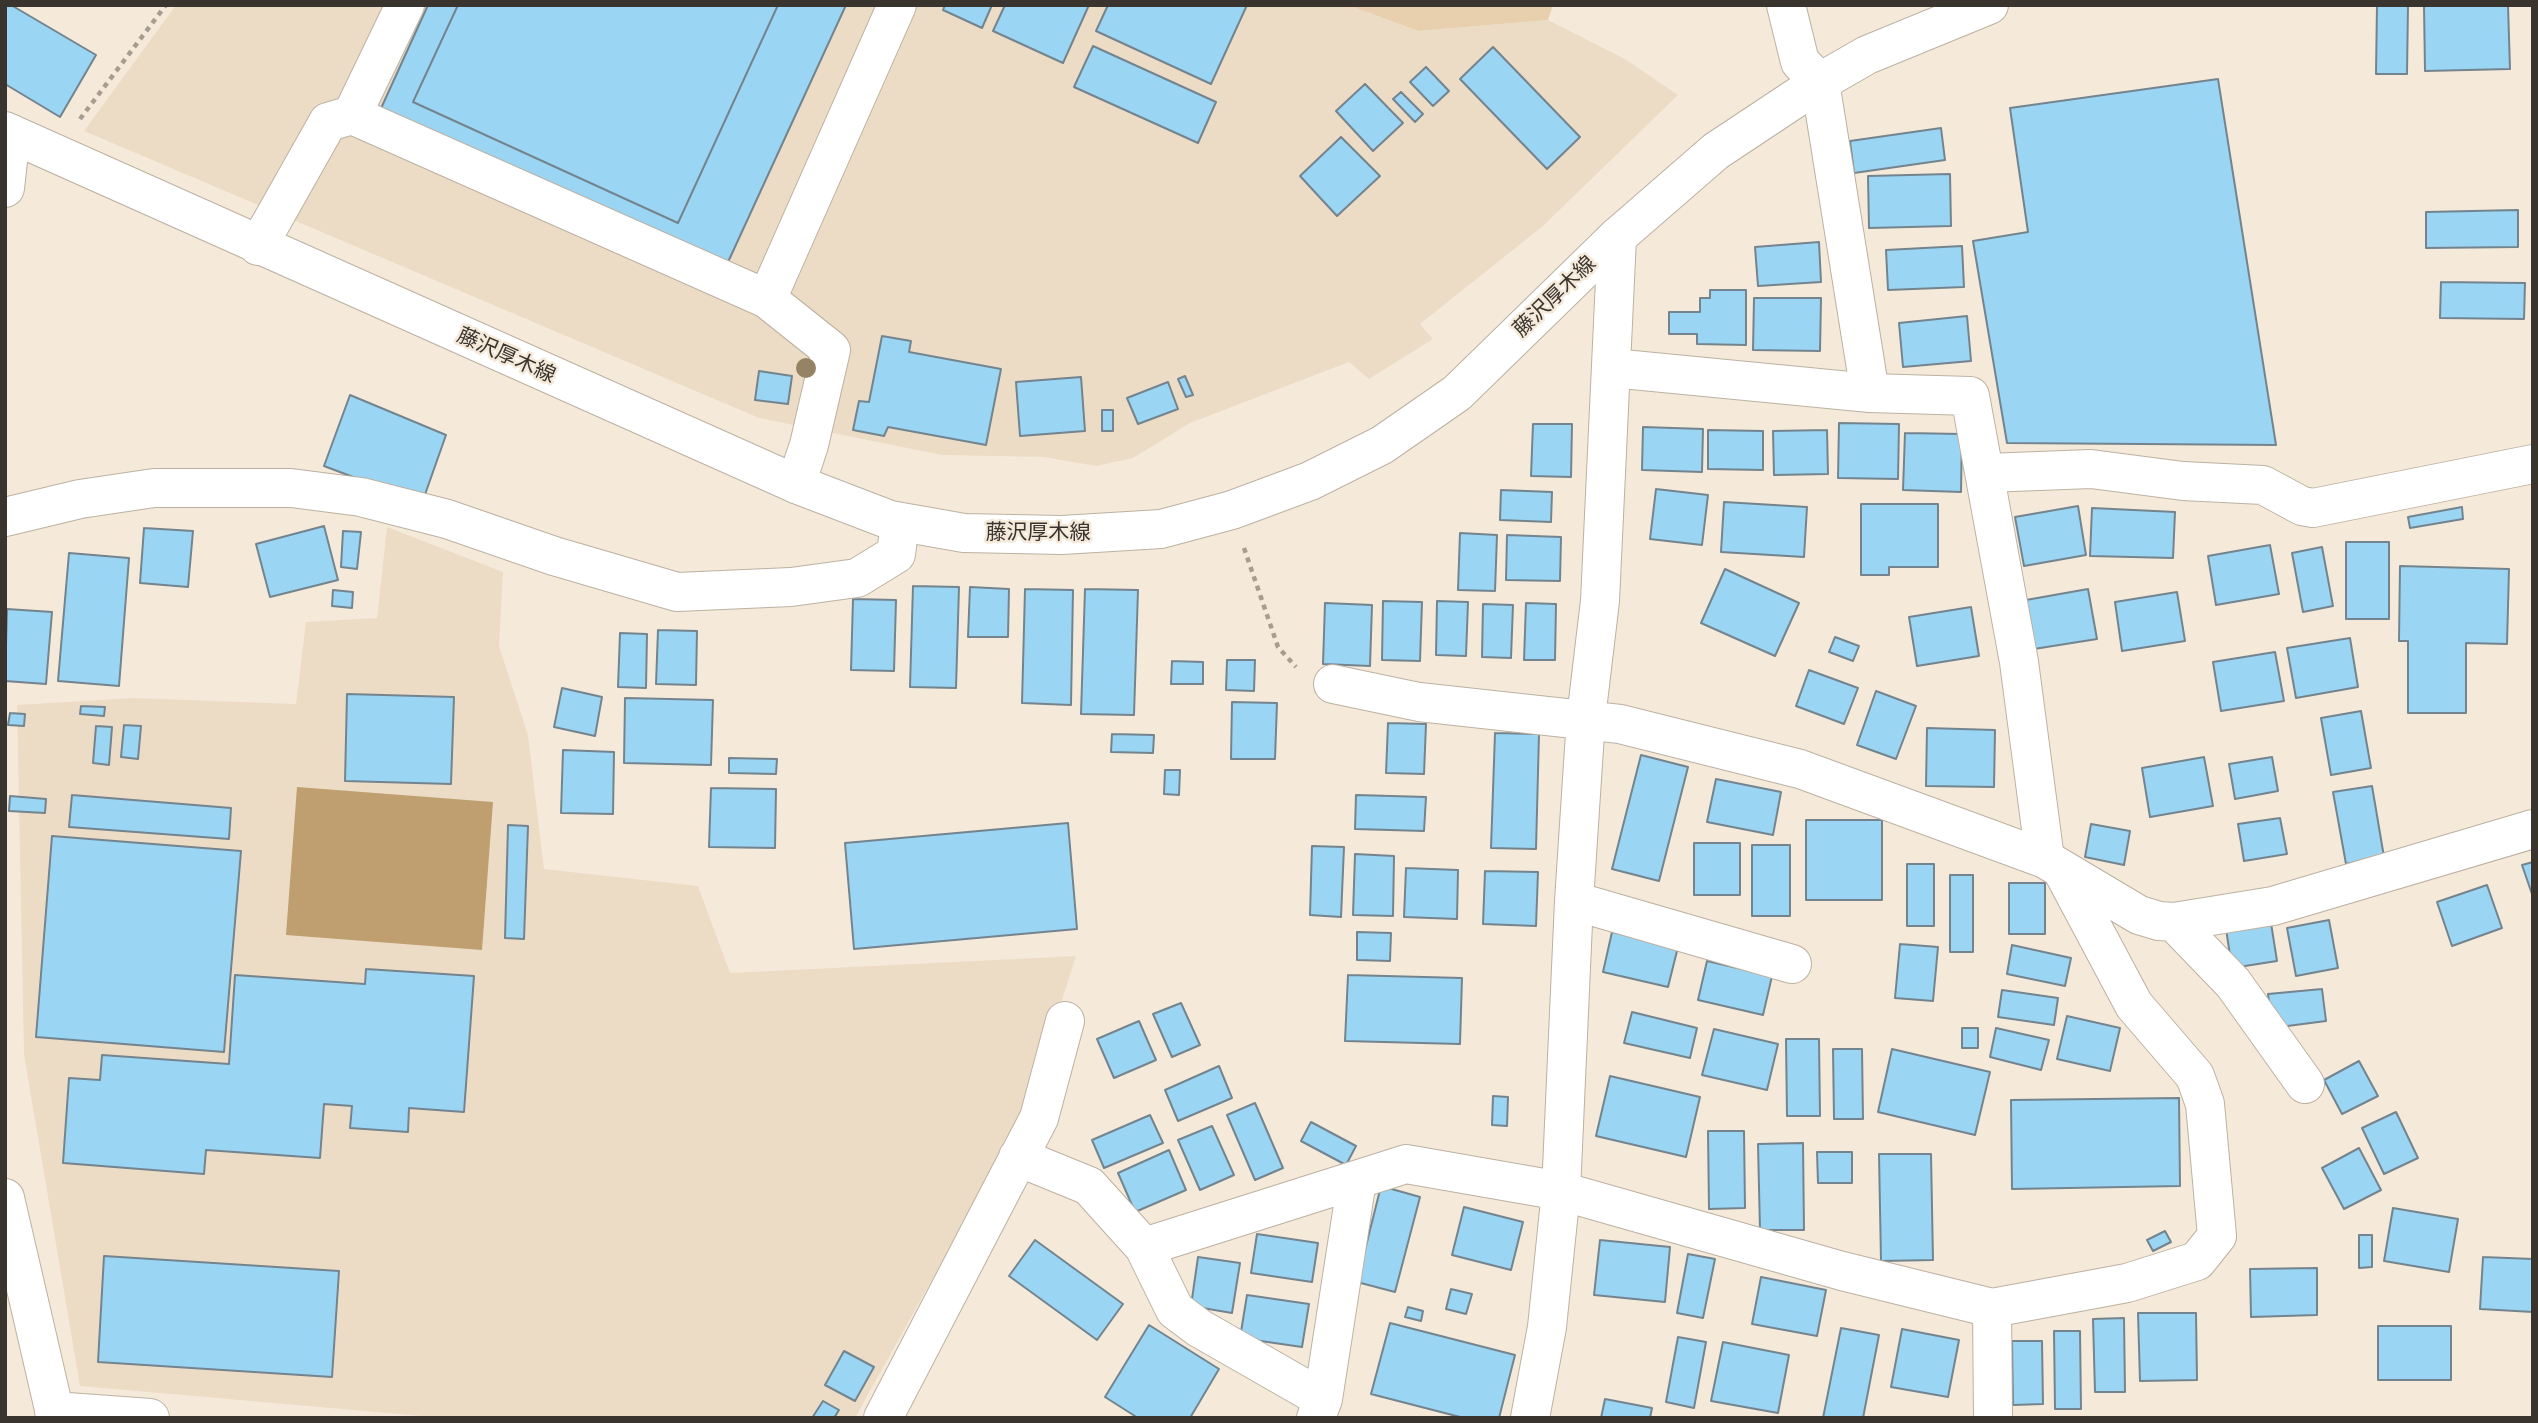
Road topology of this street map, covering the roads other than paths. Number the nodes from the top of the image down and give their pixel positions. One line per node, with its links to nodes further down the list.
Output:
1 (405, 5): 6 (street)
2 (897, 5): 11 (street)
3 (1786, 5): 5 (street)
4 (1989, 5): 5 (street, 藤沢厚木線)
5 (1820, 82): 9 (street, 藤沢厚木線); 13 (street)
6 (352, 115): 10 (street); 11 (street)
7 (8, 133): 8 (street); 10 (street, 藤沢厚木線)
8 (5, 188)
9 (1617, 237): 12 (street); 18 (street, 藤沢厚木線)
10 (258, 246): 16 (street, 藤沢厚木線)
11 (767, 299): 16 (street)
12 (1612, 368): 13 (street); 20 (street)
13 (1870, 393): 15 (street)
14 (2533, 464): 15 (street)
15 (1986, 473): 22 (street)
16 (796, 484): 18 (street, 藤沢厚木線)
17 (5, 517): 18 (street)
18 (900, 523)
19 (1333, 684): 20 (street)
20 (1586, 718): 22 (street); 23 (street)
21 (2533, 829): 24 (street)
22 (2053, 864): 24 (street); 33 (street)
23 (1574, 901): 25 (street); 30 (street)
24 (2174, 922): 27 (street)
25 (1793, 964)
26 (1065, 1021): 28 (street)
27 (2305, 1084)
28 (1018, 1157): 32 (street); 37 (street)
29 (1357, 1180): 30 (street); 32 (street); 34 (street)
30 (1561, 1191): 33 (street); 38 (street)
31 (7, 1212): 35 (street)
32 (1144, 1247): 34 (street)
33 (1992, 1308): 39 (street)
34 (1320, 1408)
35 (55, 1414): 36 (street)
36 (150, 1418)
37 (883, 1418)
38 (1530, 1418)
39 (1993, 1418)

